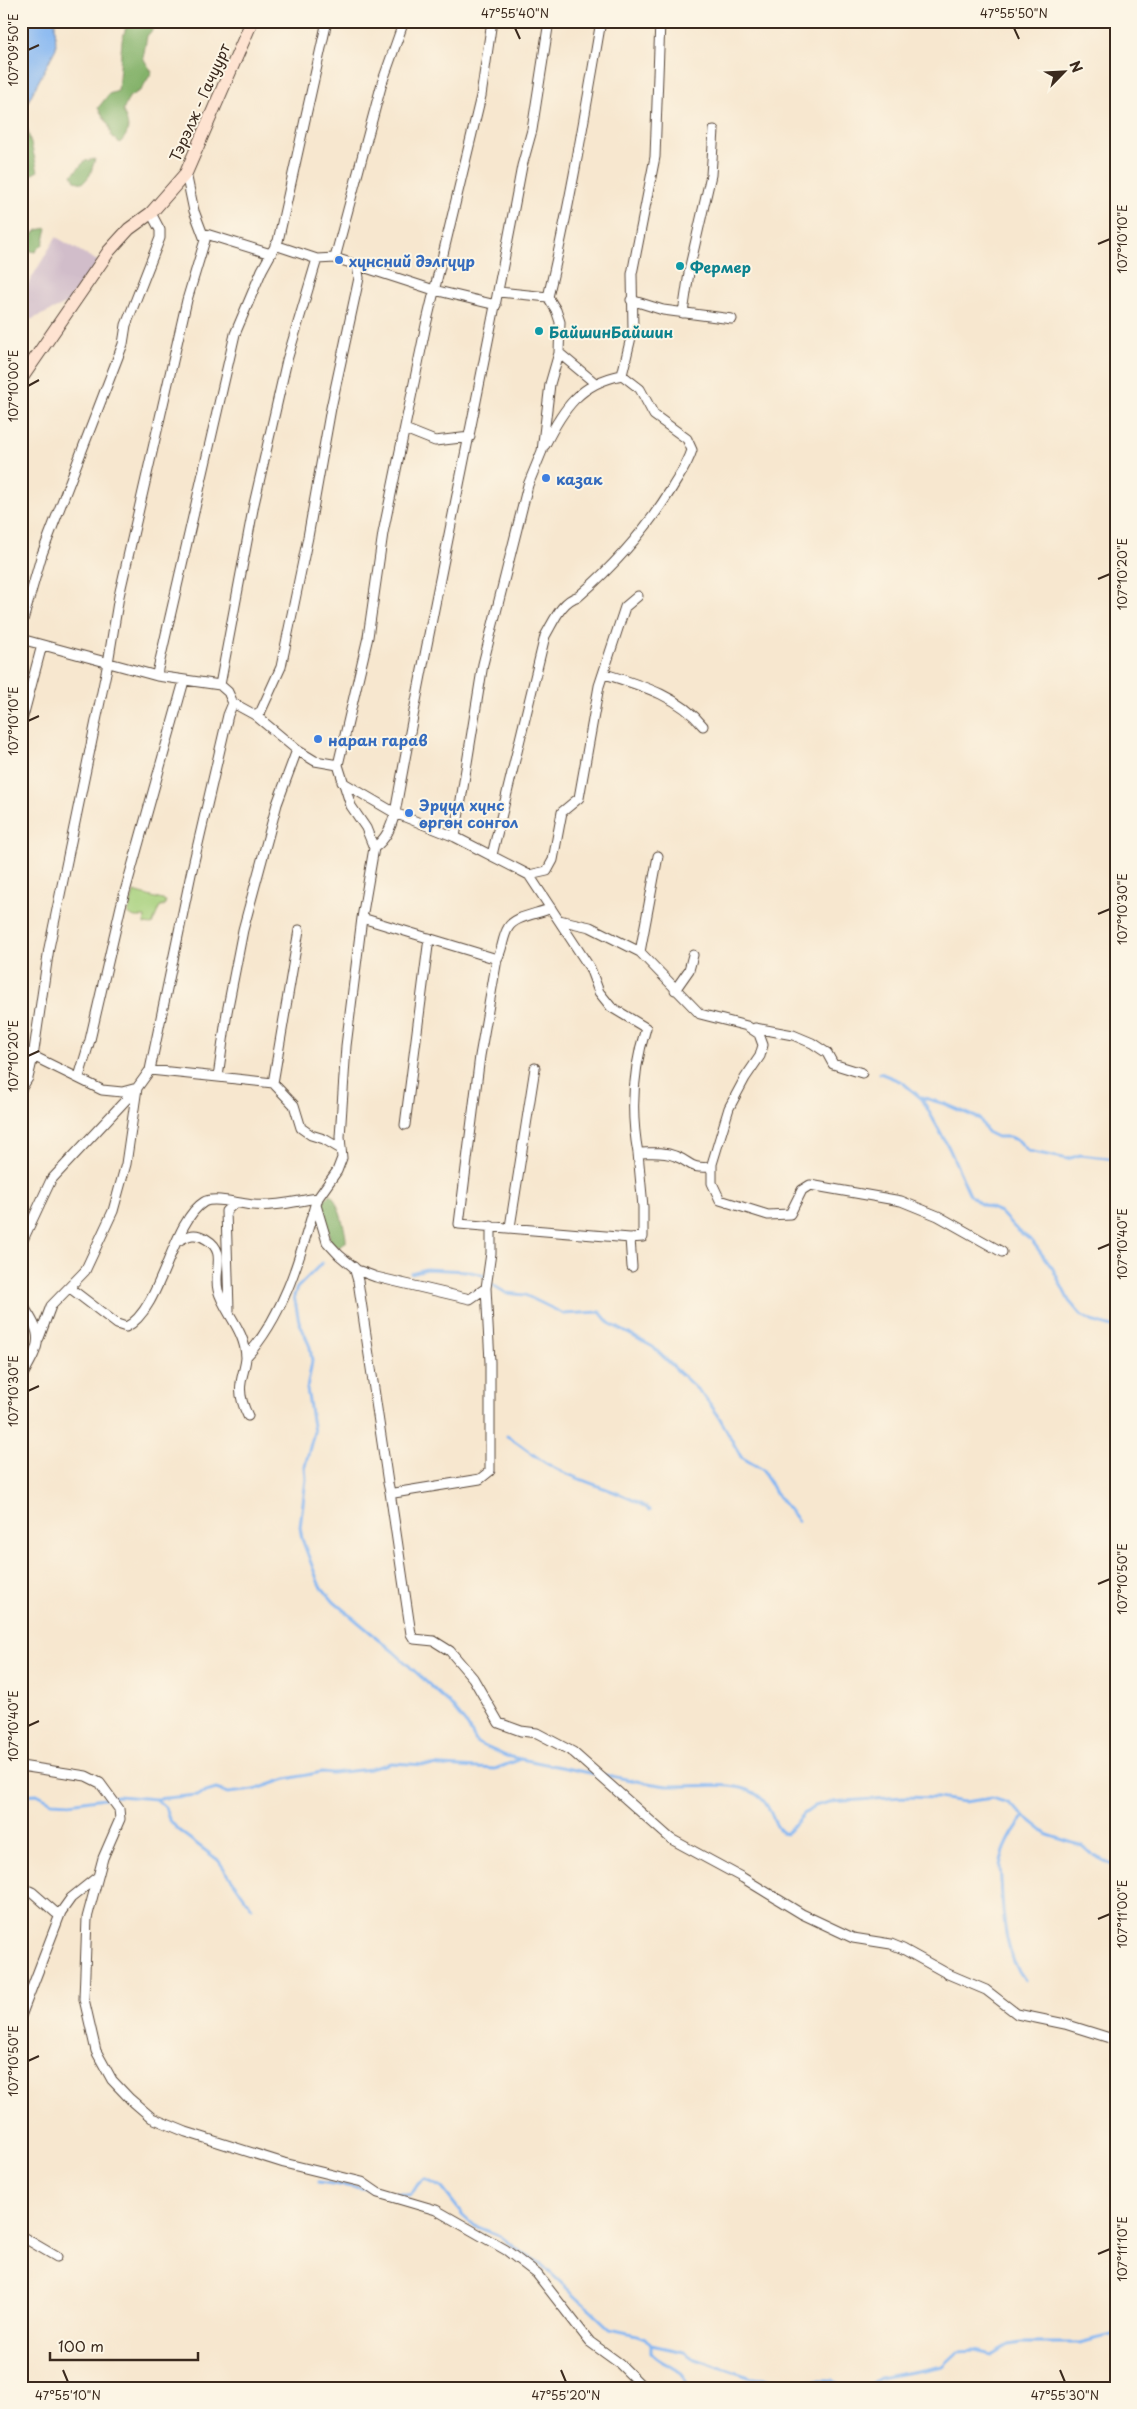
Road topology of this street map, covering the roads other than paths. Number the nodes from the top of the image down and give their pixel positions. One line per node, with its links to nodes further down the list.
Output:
1 (252, 21): 9 (main road, Тэрэлж - Гачуурт)
2 (327, 21): 12 (street)
3 (404, 21): 13 (street)
4 (492, 21): 16 (street)
5 (549, 21): 17 (street)
6 (601, 21): 18 (street)
7 (660, 21): 19 (street)
8 (714, 130): 21 (street)
9 (186, 173): 10 (main road, Тэрэлж - Гачуурт); 11 (street)
10 (150, 213): 25 (main road, Тэрэлж - Гачуурт); 31 (street)
11 (203, 233): 12 (street); 34 (street)
12 (273, 250): 14 (street); 36 (street)
13 (335, 258): 14 (street); 15 (street)
14 (317, 259): 38 (street)
15 (357, 265): 16 (street); 40 (street)
16 (434, 290): 20 (street); 27 (street)
17 (499, 292): 18 (street); 20 (street)
18 (548, 297): 23 (street)
19 (631, 300): 21 (street); 24 (street)
20 (496, 305): 28 (street)
21 (683, 312): 22 (street)
22 (732, 319)
23 (559, 352): 26 (street); 29 (street)
24 (622, 375): 26 (street); 49 (street)
25 (21, 379)
26 (595, 383): 29 (street)
27 (405, 429): 28 (street); 44 (street)
28 (470, 437): 46 (street)
29 (542, 451): 47 (street)
30 (638, 596): 35 (street)
31 (21, 627)
32 (21, 639): 33 (street)
33 (42, 645): 34 (street); 41 (street)
34 (108, 663): 36 (street); 63 (street)
35 (605, 674): 42 (street); 51 (street)
36 (157, 676): 37 (street)
37 (184, 680): 38 (street); 68 (street)
38 (220, 685): 39 (street)
39 (233, 703): 40 (street); 65 (street)
40 (255, 715): 43 (street)
41 (21, 724)
42 (703, 726)
43 (297, 750): 44 (street); 67 (street)
44 (338, 765): 45 (street)
45 (342, 782): 46 (street); 48 (street)
46 (395, 813): 47 (street); 48 (street)
47 (455, 837): 49 (street)
48 (374, 848): 53 (street)
49 (492, 854): 51 (street)
50 (658, 856): 57 (street)
51 (528, 875): 52 (street)
52 (551, 908): 54 (street); 59 (street)
53 (362, 918): 56 (street); 73 (street)
54 (559, 920): 57 (street); 74 (street)
55 (299, 930): 69 (street)
56 (429, 938): 59 (street); 72 (street)
57 (640, 952): 60 (street)
58 (693, 955): 60 (street)
59 (497, 959): 78 (street)
60 (675, 990): 61 (street)
61 (747, 1026): 66 (street); 75 (street)
62 (21, 1050): 63 (street)
63 (33, 1058): 68 (street); 71 (street)
64 (535, 1068): 79 (street)
65 (150, 1070): 67 (street); 70 (street)
66 (862, 1073)
67 (218, 1077): 69 (street)
68 (79, 1078): 70 (street)
69 (272, 1083): 73 (street)
70 (137, 1088): 82 (street); 86 (street)
71 (21, 1089)
72 (405, 1125)
73 (341, 1149): 76 (street)
74 (638, 1153): 75 (street); 80 (street)
75 (712, 1167): 83 (street)
76 (317, 1202): 77 (street); 85 (street); 91 (street)
77 (235, 1203): 81 (street); 89 (street)
78 (491, 1226): 79 (street); 87 (street)
79 (510, 1227): 80 (street)
80 (630, 1238): 84 (street)
81 (178, 1241): 86 (street); 89 (street)
82 (21, 1244)
83 (1002, 1252)
84 (632, 1267)
85 (354, 1268): 87 (street); 94 (street)
86 (70, 1288): 90 (street)
87 (486, 1288): 94 (street)
88 (21, 1303): 90 (street)
89 (229, 1310): 91 (street)
90 (39, 1338): 92 (street)
91 (246, 1357): 93 (street)
92 (21, 1378)
93 (248, 1416)
94 (390, 1492): 100 (street)
95 (21, 1766): 96 (street)
96 (96, 1878): 98 (street); 103 (street)
97 (21, 1887): 98 (street)
98 (60, 1912): 99 (street)
99 (21, 2016)
100 (1116, 2040)
101 (21, 2236): 102 (street)
102 (57, 2258)
103 (644, 2388)

